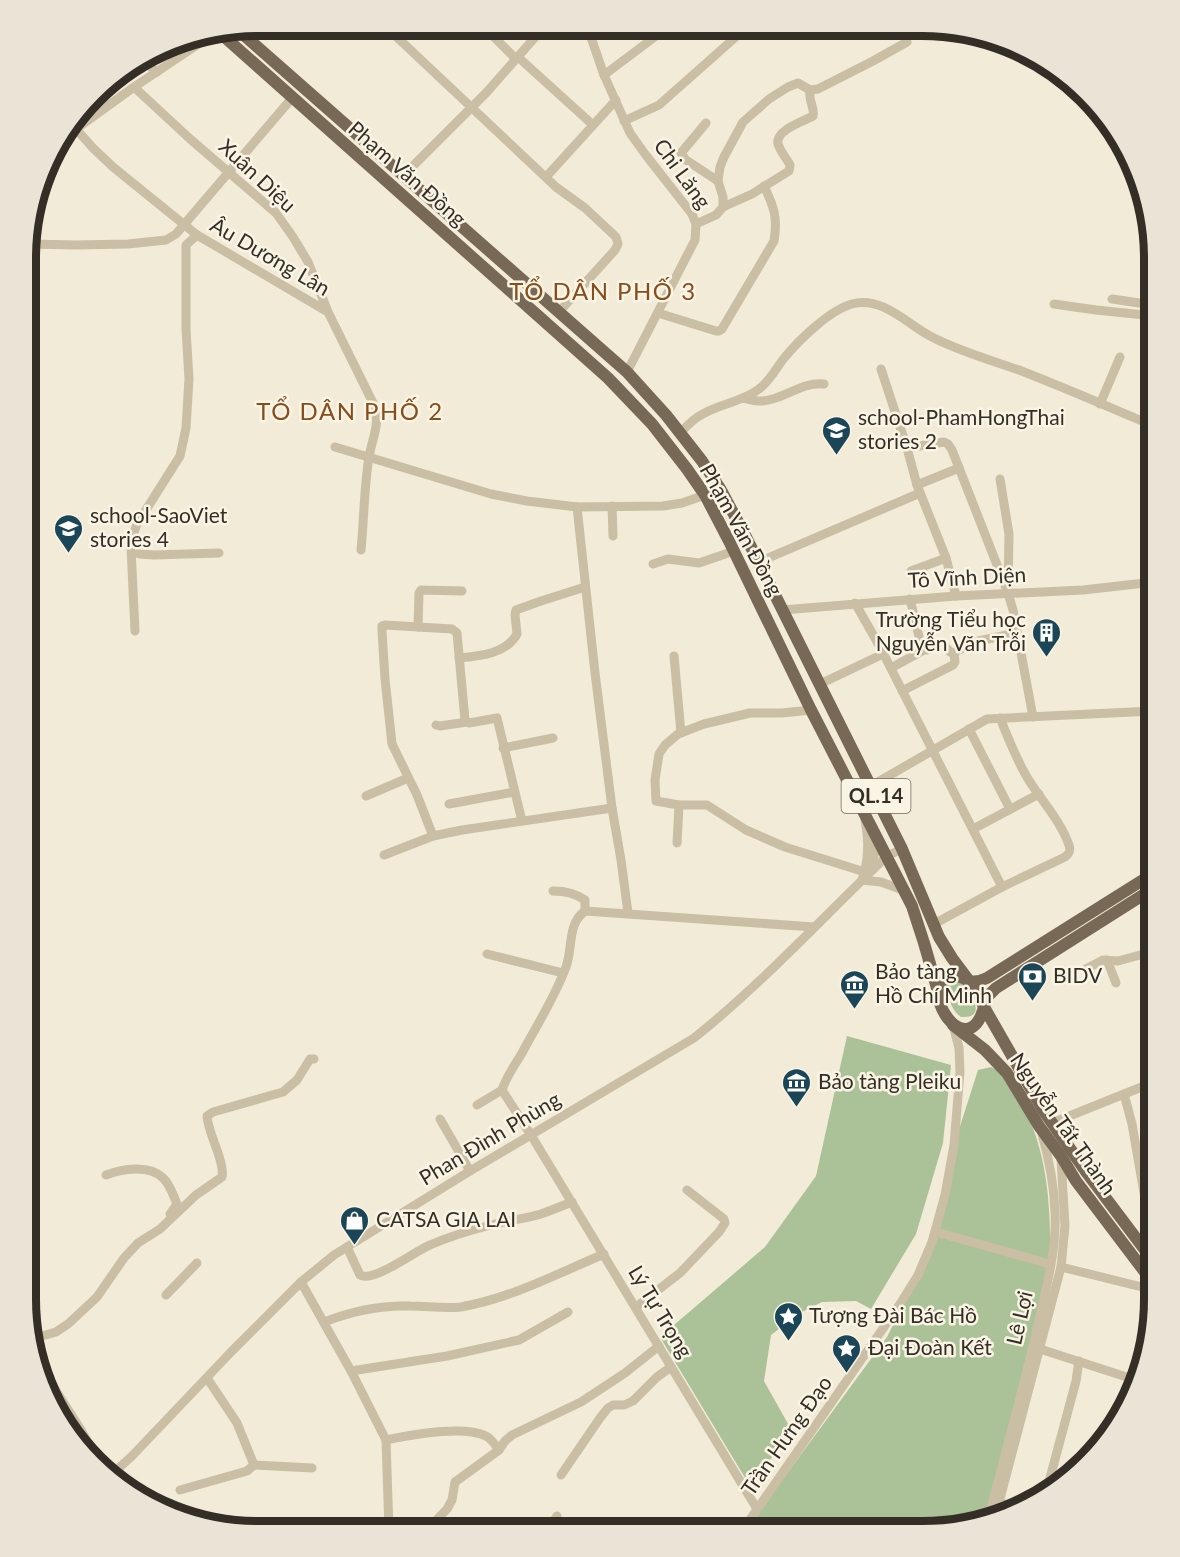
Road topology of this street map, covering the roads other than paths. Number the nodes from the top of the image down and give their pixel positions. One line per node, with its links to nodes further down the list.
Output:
1 (245, 36): 26 (main road, Phạm Văn Đồng / QL.14)
2 (396, 36): 19 (street)
3 (494, 36): 11 (street)
4 (536, 36): 11 (street)
5 (590, 36): 14 (street, Chi Lăng)
6 (656, 36): 14 (street)
7 (737, 36): 20 (street)
8 (224, 39): 17 (main road, Phạm Văn Đồng / QL.14)
9 (907, 42): 16 (street)
10 (198, 44): 13 (street)
11 (517, 58): 19 (street); 22 (street)
12 (148, 65): 13 (street)
13 (157, 72): 15 (street)
14 (604, 75): 18 (street, Chi Lăng)
15 (134, 87): 23 (street); 25 (street, Xuân Diệu)
16 (810, 90): 28 (street); 29 (street)
17 (292, 98): 25 (street); 34 (main road, Phạm Văn Đồng / QL.14)
18 (615, 100): 20 (street, Chi Lăng); 22 (street)
19 (472, 107): 26 (street); 27 (street)
20 (624, 121): 32 (street, Chi Lăng)
21 (706, 123): 28 (street)
22 (593, 125): 27 (street)
23 (79, 127)
24 (76, 129): 33 (street, Âu Dương Lân)
25 (229, 172): 33 (street); 41 (street, Xuân Diệu)
26 (404, 176): 31 (main road, Phạm Văn Đồng / QL.14)
27 (546, 177): 42 (street)
28 (718, 181): 30 (street)
29 (764, 186): 30 (street); 43 (street)
30 (723, 207): 32 (street)
31 (451, 217): 34 (main road); 42 (main road, Phạm Văn Đồng / QL.14)
32 (696, 224): 43 (street, Chi Lăng)
33 (184, 225): 35 (street, Âu Dương Lân); 36 (street)
34 (439, 228): 58 (main road, Phạm Văn Đồng / QL.14)
35 (197, 235): 41 (street, Âu Dương Lân); 62 (street)
36 (36, 244)
37 (1112, 299): 39 (street)
38 (1054, 304): 40 (street)
39 (1144, 309)
40 (1144, 311)
41 (328, 312): 54 (street, Âu Dương Lân)
42 (559, 312): 46 (main road, Phạm Văn Đồng / QL.14)
43 (658, 313): 46 (street, Chi Lăng)
44 (1120, 357): 49 (street)
45 (881, 369): 53 (street)
46 (627, 372): 51 (main road, Phạm Văn Đồng / QL.14)
47 (824, 384): 48 (street)
48 (743, 398): 49 (street); 51 (street)
49 (1100, 404): 50 (street)
50 (1144, 422)
51 (680, 433): 67 (main road, Phạm Văn Đồng / QL.14)
52 (335, 447): 54 (street)
53 (907, 448): 55 (street); 57 (street)
54 (369, 458): 59 (street); 63 (street, Âu Dương Lân)
55 (959, 468): 57 (street); 73 (street)
56 (1000, 479): 73 (street)
57 (919, 489): 66 (street); 67 (street)
58 (705, 495): 60 (street); 64 (main road, Phạm Văn Đồng / QL.14)
59 (577, 507): 60 (street); 71 (street)
60 (612, 507): 61 (street)
61 (613, 536)
62 (131, 548): 65 (street); 80 (street)
63 (361, 550)
64 (734, 551): 68 (street); 78 (main road, Phạm Văn Đồng / QL.14)
65 (219, 553)
66 (946, 558): 69 (street); 74 (street)
67 (759, 562): 77 (main road, Phạm Văn Đồng / QL.14)
68 (653, 564)
69 (911, 571)
70 (1144, 583): 73 (street, Tô Vĩnh Diện)
71 (585, 587): 86 (street); 108 (street)
72 (462, 591): 79 (street)
73 (1008, 593): 74 (street, Tô Vĩnh Diện); 81 (street)
74 (956, 596): 75 (street, Tô Vĩnh Diện)
75 (910, 599): 76 (street, Tô Vĩnh Diện); 82 (street)
76 (855, 603): 77 (street, Tô Vĩnh Diện); 83 (street)
77 (782, 610): 78 (main road); 88 (main road, Phạm Văn Đồng / QL.14)
78 (766, 617): 90 (main road, Phạm Văn Đồng / QL.14)
79 (418, 627): 86 (street); 101 (street)
80 (135, 631)
81 (1017, 633): 84 (street); 92 (street)
82 (924, 651): 84 (street); 87 (street)
83 (883, 654): 87 (street); 88 (street)
84 (954, 654): 89 (street)
85 (675, 656): 97 (street)
86 (459, 658): 94 (street)
87 (891, 668): 89 (street)
88 (819, 684): 102 (main road, Phạm Văn Đồng / QL.14)
89 (902, 691): 100 (street)
90 (811, 710): 97 (street); 109 (main road, Phạm Văn Đồng / QL.14)
91 (1144, 711): 92 (street)
92 (1033, 717): 93 (street)
93 (1000, 718): 96 (street); 104 (street)
94 (467, 722): 95 (street); 99 (street)
95 (436, 725)
96 (969, 729): 100 (street); 110 (street)
97 (681, 733): 107 (street)
98 (553, 738): 99 (street)
99 (503, 748): 103 (street)
100 (932, 750): 102 (street); 112 (street)
101 (408, 778): 105 (street); 113 (street)
102 (871, 786): 116 (main road, Phạm Văn Đồng / QL.14)
103 (514, 792): 106 (street); 111 (street)
104 (1039, 794): 110 (street); 121 (street)
105 (366, 796)
106 (449, 804)
107 (678, 805): 115 (street); 119 (street)
108 (612, 808): 111 (street); 126 (street)
109 (863, 809): 114 (main road, Phạm Văn Đồng / QL.14); 119 (street)
110 (1010, 809): 112 (street)
111 (522, 821): 113 (street)
112 (973, 829): 121 (street)
113 (433, 836): 117 (street)
114 (877, 837): 118 (main road, Phạm Văn Đồng / QL.14); 119 (street)
115 (677, 843)
116 (902, 849): 118 (street, Phan Đình Phùng); 127 (main road, Phạm Văn Đồng / QL.14)
117 (384, 855)
118 (887, 856): 119 (street, Phan Đình Phùng); 122 (main road, Phạm Văn Đồng / QL.14)
119 (865, 875): 122 (street); 128 (street, Phan Đình Phùng)
120 (1144, 879): 134 (main road)
121 (1002, 887): 127 (street)
122 (903, 890): 136 (main road, Phạm Văn Đồng / QL.14)
123 (553, 891): 125 (street)
124 (1144, 894): 137 (main road)
125 (585, 911): 126 (street); 133 (street)
126 (628, 913): 128 (street)
127 (934, 924): 134 (main road, Phạm Văn Đồng / QL.14)
128 (814, 927): 146 (street, Phan Đình Phùng)
129 (487, 954): 133 (street)
130 (1144, 954): 131 (street)
131 (1107, 960): 132 (street); 135 (street)
132 (1086, 969)
133 (563, 973): 141 (street)
134 (970, 982): 136 (main road); 137 (main road)
135 (1116, 983)
136 (939, 995): 138 (main road)
137 (984, 1007): 138 (main road); 145 (main road, Nguyễn Tất Thành)
138 (952, 1025): 145 (main road, Nguyễn Tất Thành); 153 (street, Trần Hưng Đạo)
139 (314, 1059): 154 (street)
140 (1144, 1087): 142 (street)
141 (502, 1090): 143 (street); 146 (street, Lý Tự Trọng)
142 (1124, 1094): 145 (street); 151 (street)
143 (477, 1105)
144 (440, 1119): 148 (street)
145 (1050, 1127): 147 (main road); 147 (main road, Nguyễn Tất Thành); 156 (main road, Nguyễn Tất Thành); 159 (street, Lê Lợi)
146 (531, 1135): 148 (street, Phan Đình Phùng); 152 (street, Lý Tự Trọng)
147 (1061, 1156): 160 (street); 161 (main road, Nguyễn Tất Thành)
148 (470, 1171): 155 (street, Phan Đình Phùng)
149 (106, 1174): 154 (street)
150 (687, 1190): 165 (street)
151 (1144, 1193)
152 (572, 1202): 155 (street); 157 (street, Lý Tự Trọng)
153 (936, 1232): 159 (street); 189 (street, Trần Hưng Đạo)
154 (145, 1238): 168 (street)
155 (347, 1247): 162 (street, Phan Đình Phùng)
156 (1144, 1249)
157 (604, 1254): 165 (street, Lý Tự Trọng); 167 (street)
158 (197, 1263): 164 (street)
159 (1050, 1264): 186 (street, Lê Lợi)
160 (1061, 1267): 163 (street); 170 (street)
161 (1144, 1271)
162 (301, 1282): 167 (street); 174 (street, Phan Đình Phùng)
163 (1144, 1288)
164 (166, 1295)
165 (636, 1307): 169 (street, Lý Tự Trọng)
166 (568, 1312): 173 (street)
167 (324, 1322): 173 (street)
168 (39, 1337)
169 (659, 1346): 172 (street, Lý Tự Trọng); 179 (street)
170 (1040, 1349): 171 (street); 186 (street)
171 (1079, 1361): 175 (street); 184 (street)
172 (671, 1366): 183 (street); 189 (street, Lý Tự Trọng)
173 (351, 1371): 177 (street)
174 (207, 1378): 180 (street); 182 (street, Phan Đình Phùng)
175 (1129, 1378)
176 (57, 1392): 178 (street)
177 (386, 1440): 179 (street); 192 (street)
178 (88, 1442)
179 (499, 1450): 193 (street)
180 (254, 1465): 181 (street); 185 (street)
181 (312, 1468)
182 (116, 1470)
183 (561, 1475)
184 (1049, 1481)
185 (180, 1490)
186 (996, 1502): 187 (street); 188 (street); 190 (street, Lê Lợi)
187 (1006, 1504)
188 (996, 1508)
189 (757, 1509): 195 (street, Trần Hưng Đạo)
190 (992, 1510)
191 (557, 1516): 194 (street)
192 (389, 1521)
193 (436, 1521)
194 (554, 1521)
195 (749, 1521)

